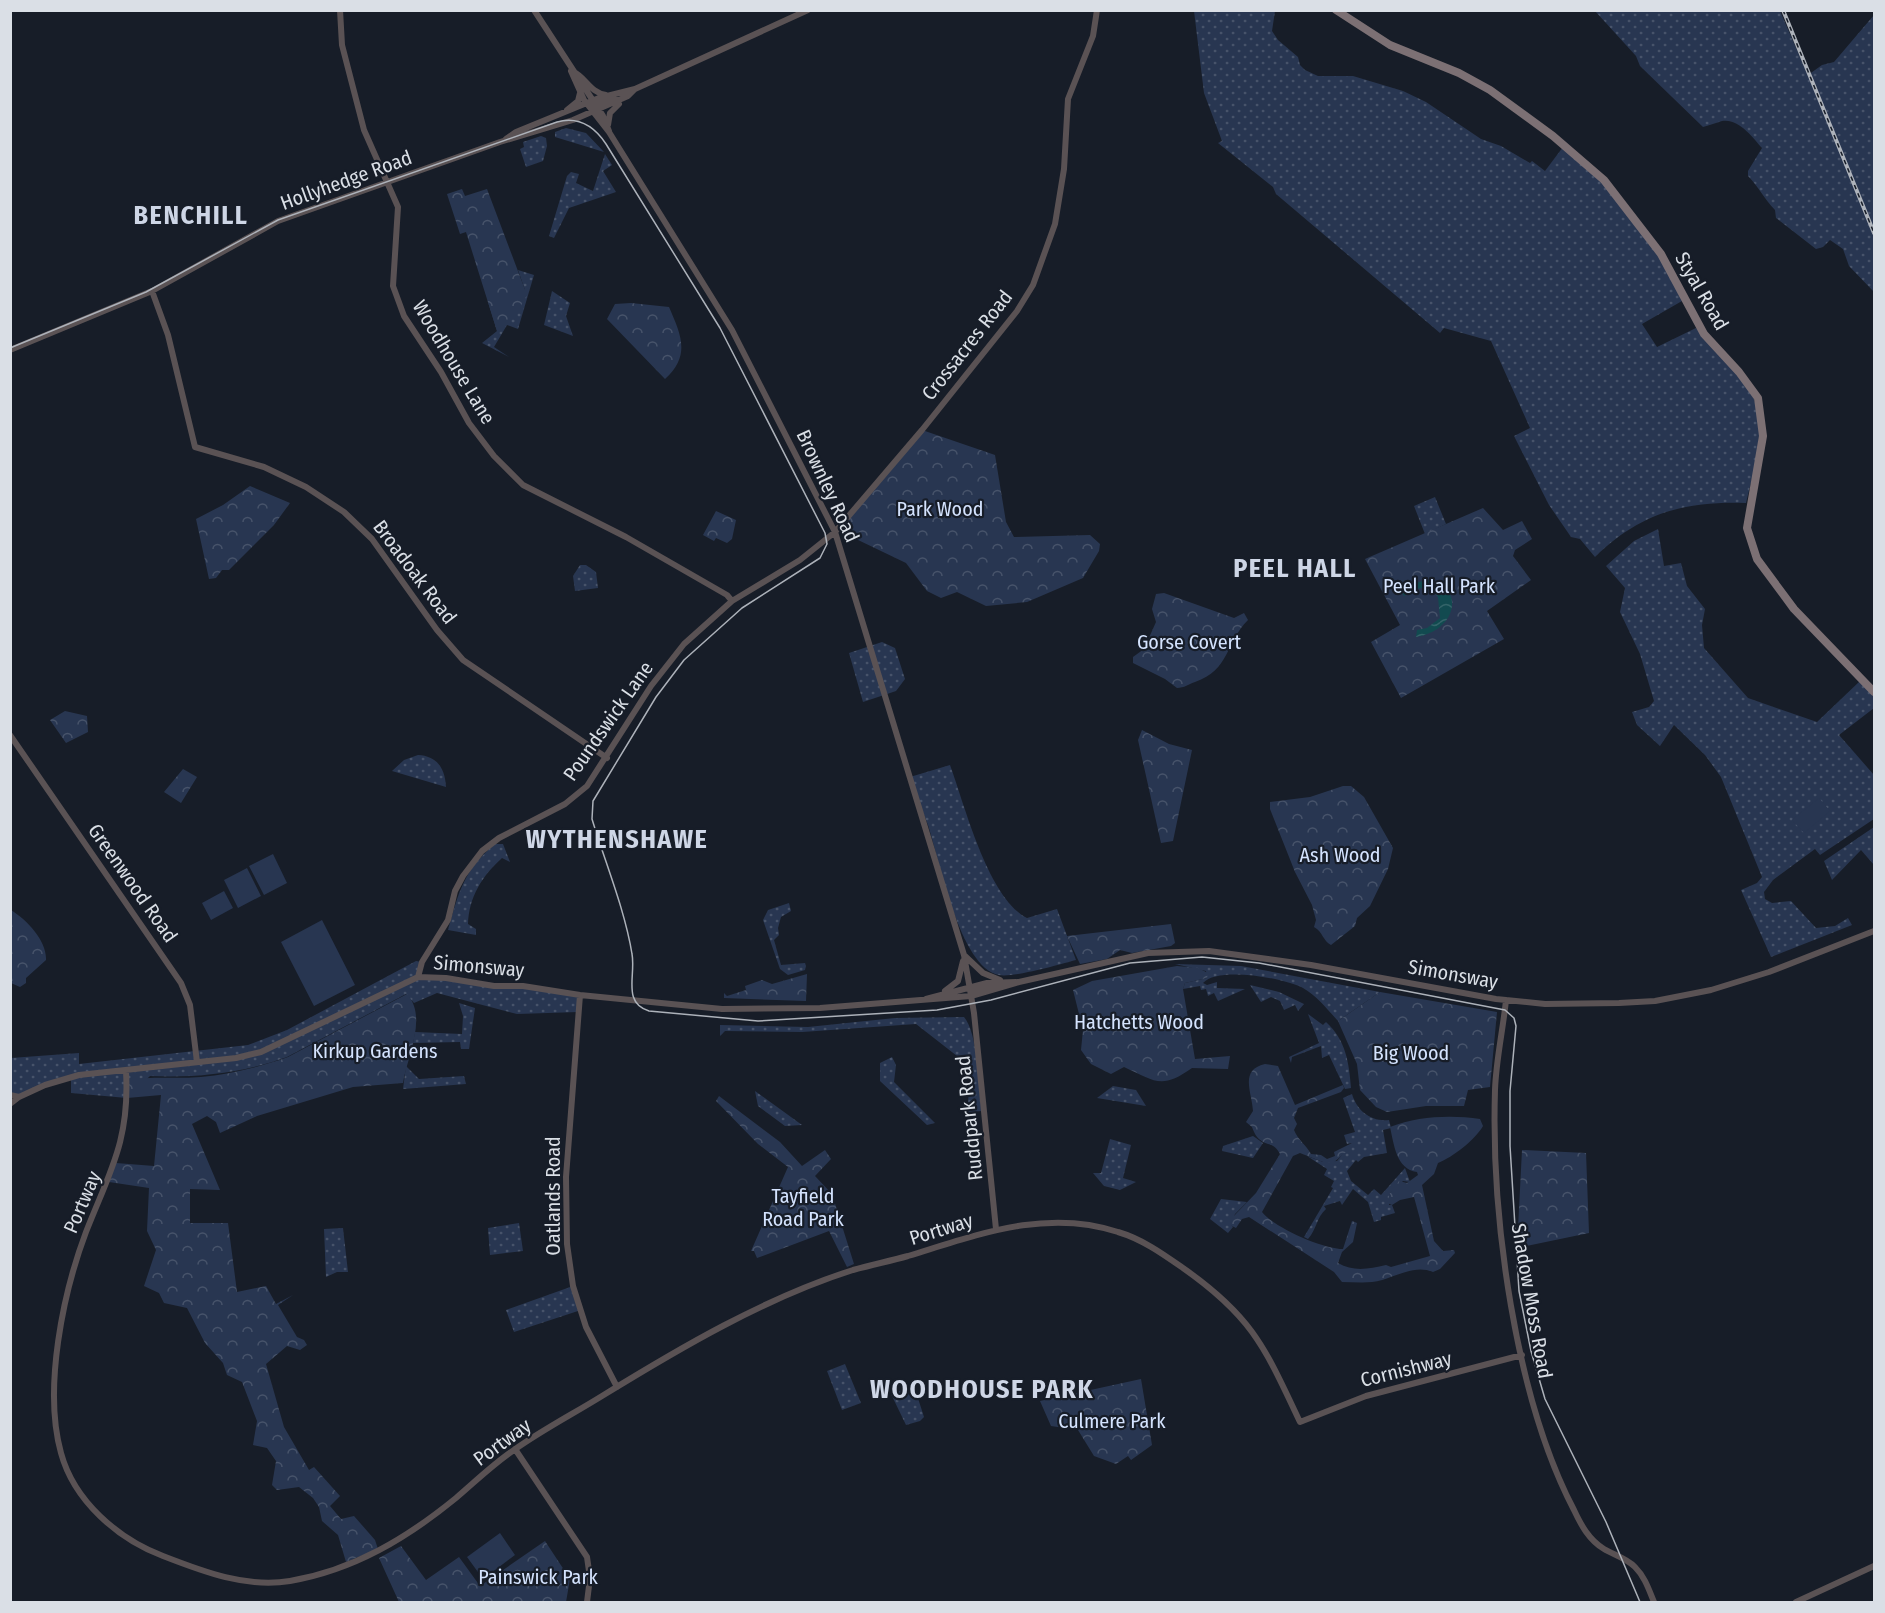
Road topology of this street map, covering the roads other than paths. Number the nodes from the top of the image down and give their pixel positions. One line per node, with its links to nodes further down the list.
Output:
1 (340, 10): 14 (street, Woodhouse Lane)
2 (534, 10): 6 (street, Brownley Road)
3 (808, 10): 8 (street, Hollyhedge Road)
4 (1096, 10): 17 (street, Crossacres Road)
5 (1336, 10): 19 (main road, Styal Road)
6 (571, 71): 7 (street, Brownley Road); 9 (street); 10 (street, Brownley Road)
7 (580, 92): 10 (street, Brownley Road); 11 (street)
8 (632, 92): 9 (street, Hollyhedge Road); 10 (street, Hollyhedge Road); 12 (street)
9 (612, 94): 10 (street, Hollyhedge Road)
10 (593, 107): 11 (street, Hollyhedge Road); 12 (street, Brownley Road); 13 (street, Hollyhedge Road)
11 (559, 116): 13 (street, Hollyhedge Road)
12 (609, 128): 17 (street, Brownley Road)
13 (502, 142): 14 (street, Hollyhedge Road)
14 (386, 184): 15 (street, Hollyhedge Road); 18 (street, Woodhouse Lane)
15 (152, 291): 16 (street, Hollyhedge Road); 21 (street, Broadoak Road)
16 (10, 350)
17 (835, 532): 18 (street, Poundswick Lane); 23 (street, Brownley Road)
18 (732, 601): 21 (street, Poundswick Lane)
19 (1875, 692)
20 (10, 735): 32 (street, Greenwood Road)
21 (607, 758): 24 (street, Poundswick Lane)
22 (1875, 931): 30 (street, Simonsway)
23 (964, 956): 25 (street); 26 (street, Brownley Road); 28 (street)
24 (418, 977): 27 (street, Simonsway); 32 (street, Simonsway)
25 (1014, 983): 26 (street, Simonsway); 29 (street, Simonsway); 30 (street, Simonsway)
26 (970, 988): 28 (street, Simonsway); 29 (street, Ruddpark Road)
27 (580, 995): 31 (street, Simonsway); 38 (street, Oatlands Road)
28 (936, 995): 31 (street, Simonsway)
29 (971, 996): 31 (street, Simonsway); 36 (street, Ruddpark Road)
30 (1506, 1000): 37 (street, Shadow Moss Road)
31 (920, 1001)
32 (197, 1062): 33 (street, Simonsway)
33 (126, 1071): 34 (street, Simonsway); 40 (street, Portway)
34 (13, 1095): 35 (street, Simonsway)
35 (10, 1104)
36 (996, 1229): 38 (street, Portway); 39 (street, Portway)
37 (1522, 1355): 39 (street, Cornishway); 43 (street, Shadow Moss Road)
38 (617, 1387): 40 (street, Portway)
39 (1300, 1422)
40 (515, 1449): 42 (street)
41 (1875, 1566): 44 (street)
42 (587, 1602)
43 (1654, 1602)
44 (1796, 1602)

